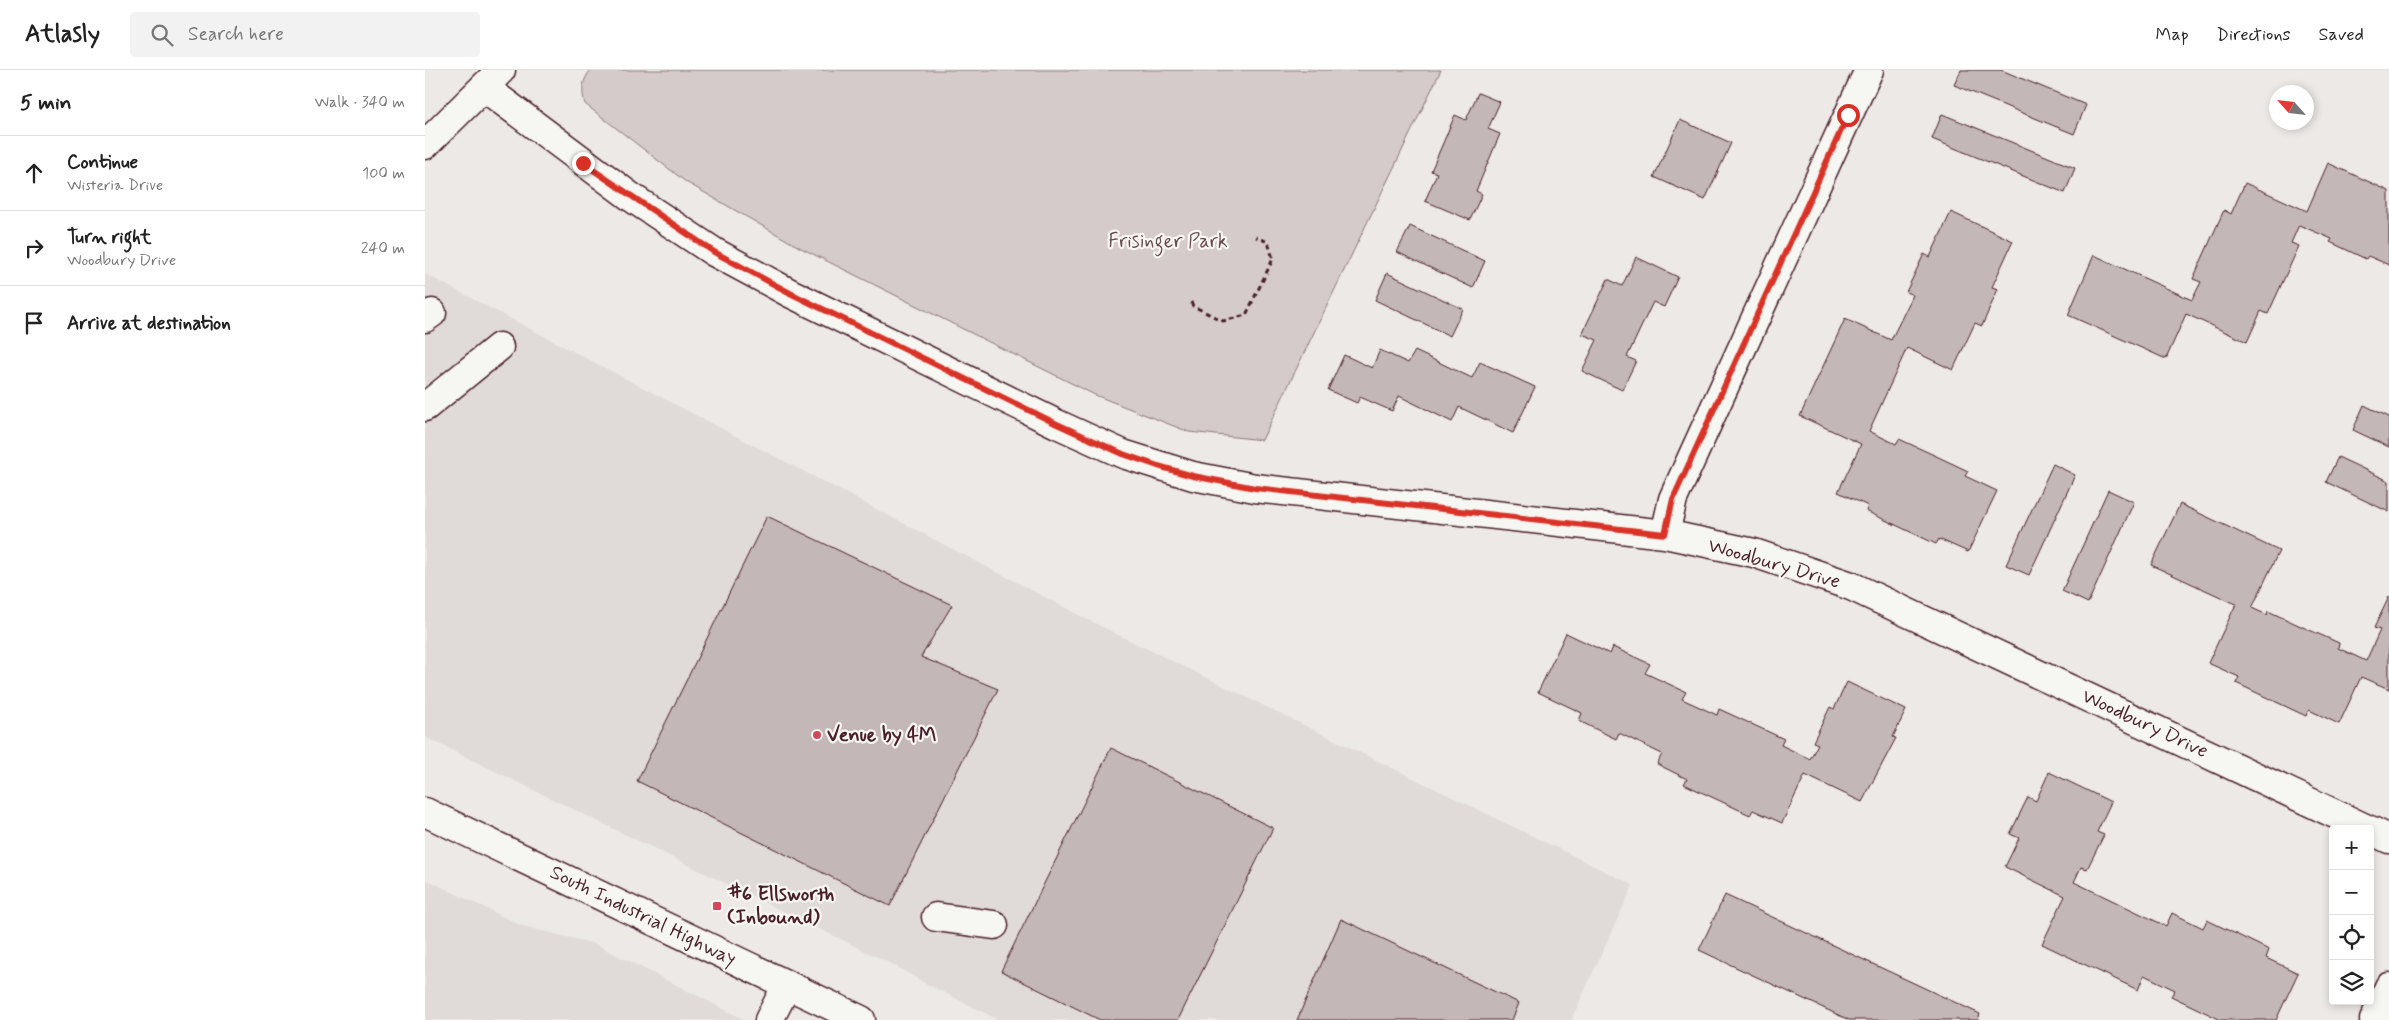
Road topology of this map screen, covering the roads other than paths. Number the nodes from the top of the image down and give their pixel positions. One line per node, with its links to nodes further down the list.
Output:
1 (1869, 70): 6 (street)
2 (493, 79): 3 (street); 6 (street, Woodbury Drive)
3 (425, 145)
4 (499, 347): 5 (street)
5 (425, 407)
6 (1665, 534): 8 (street, Woodbury Drive)
7 (425, 812): 13 (street, South Industrial Highway)
8 (2360, 825)
9 (2374, 832): 10 (street, Woodbury Drive)
10 (2389, 839)
11 (936, 917): 12 (street)
12 (994, 925)
13 (787, 985): 15 (street); 16 (street, South Industrial Highway)
14 (2389, 987): 17 (street)
15 (769, 1020)
16 (861, 1020)
17 (2374, 1020)

